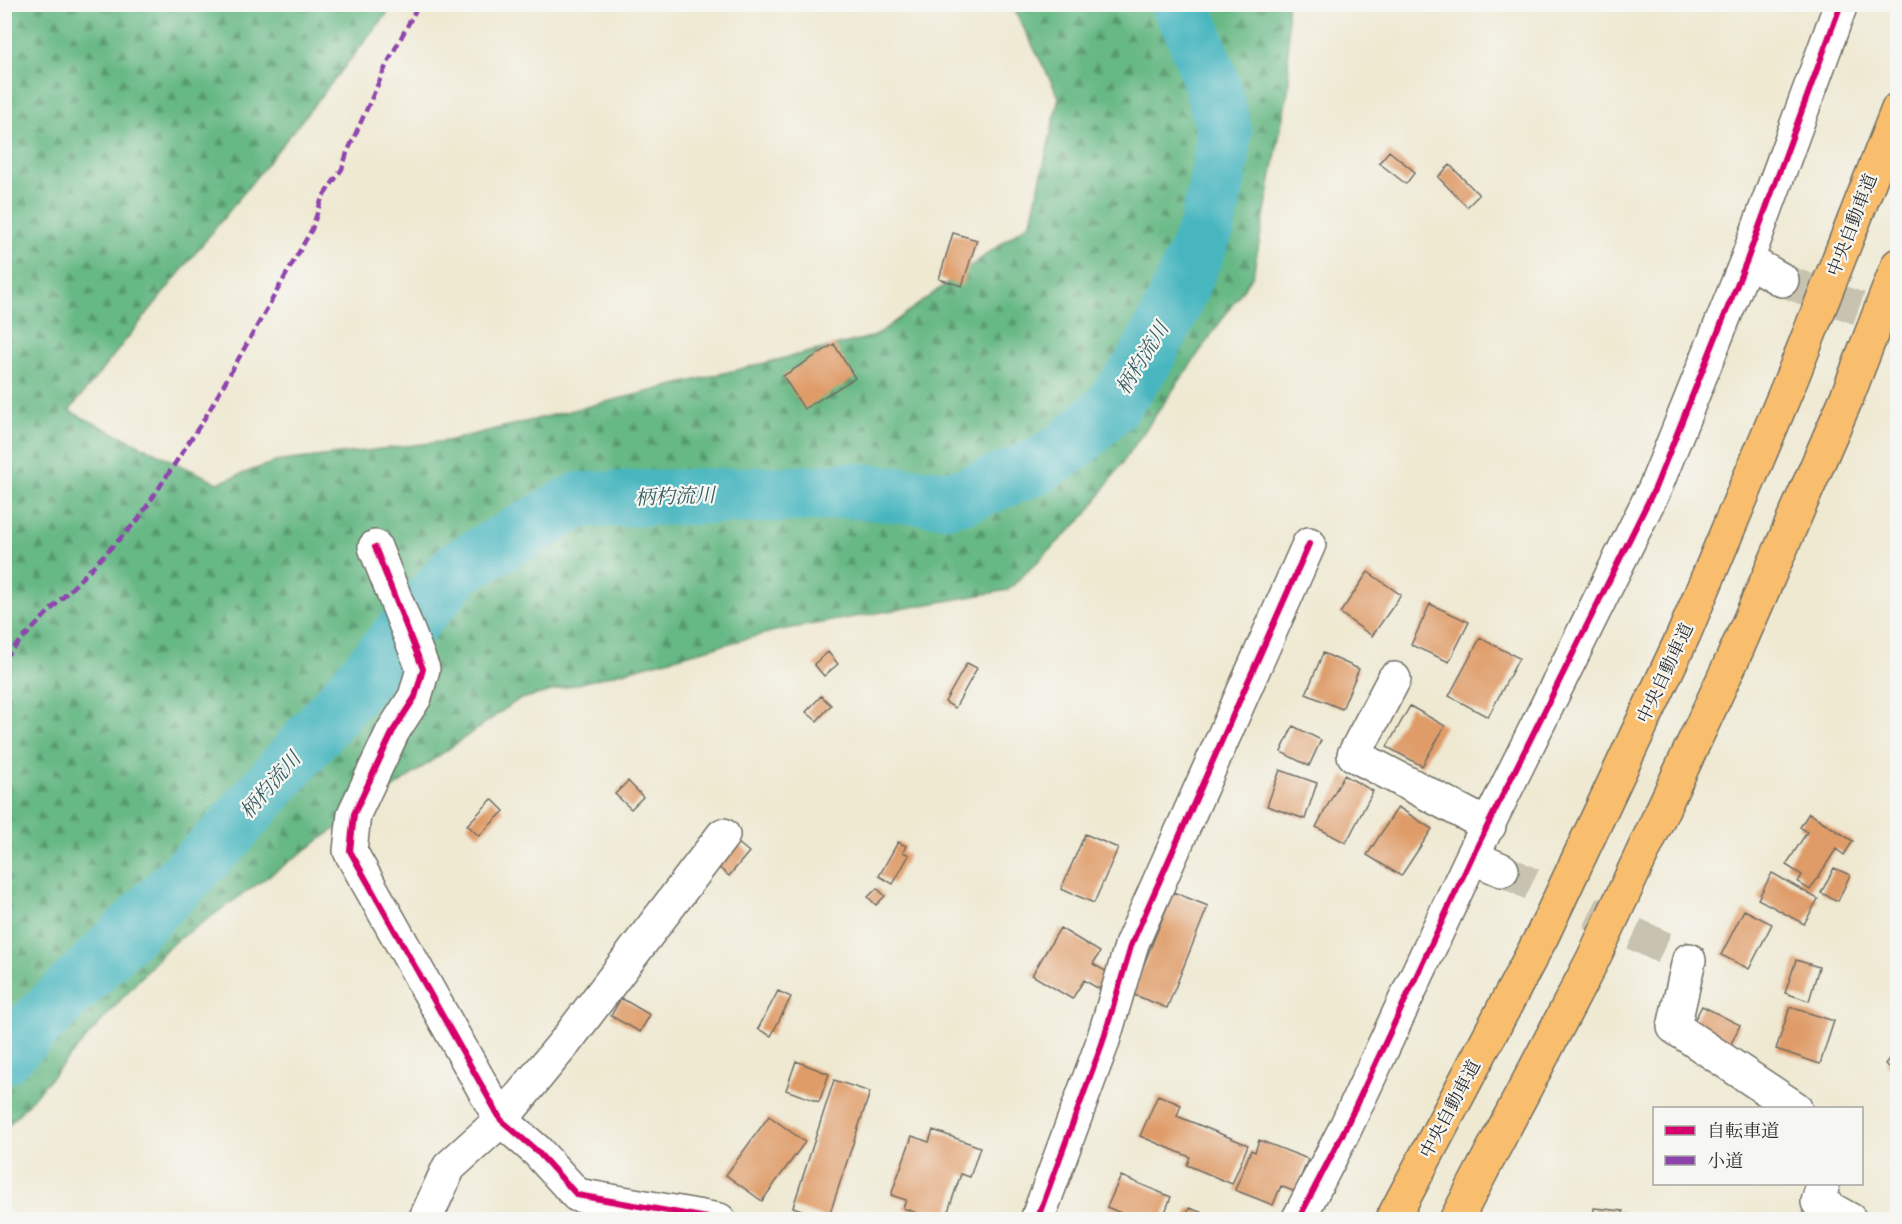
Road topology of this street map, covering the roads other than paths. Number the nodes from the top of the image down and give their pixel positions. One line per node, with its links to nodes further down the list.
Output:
1 (1841, 4): 3 (street)
2 (1898, 109): 21 (highway, 中央自動車道)
3 (1747, 260): 5 (street); 9 (street)
4 (1898, 265): 22 (highway)
5 (1782, 280)
6 (1309, 544): 19 (street)
7 (375, 547): 15 (street)
8 (1395, 680): 9 (street)
9 (1489, 826): 11 (street)
10 (723, 835): 15 (street)
11 (1472, 857): 12 (street); 20 (street)
12 (1502, 870)
13 (1689, 960): 14 (street)
14 (1794, 1107)
15 (501, 1120): 17 (street); 18 (street)
16 (1823, 1185): 23 (street)
17 (425, 1220)
18 (719, 1220)
19 (1037, 1220)
20 (1298, 1220)
21 (1392, 1220)
22 (1456, 1220)
23 (1850, 1220)

